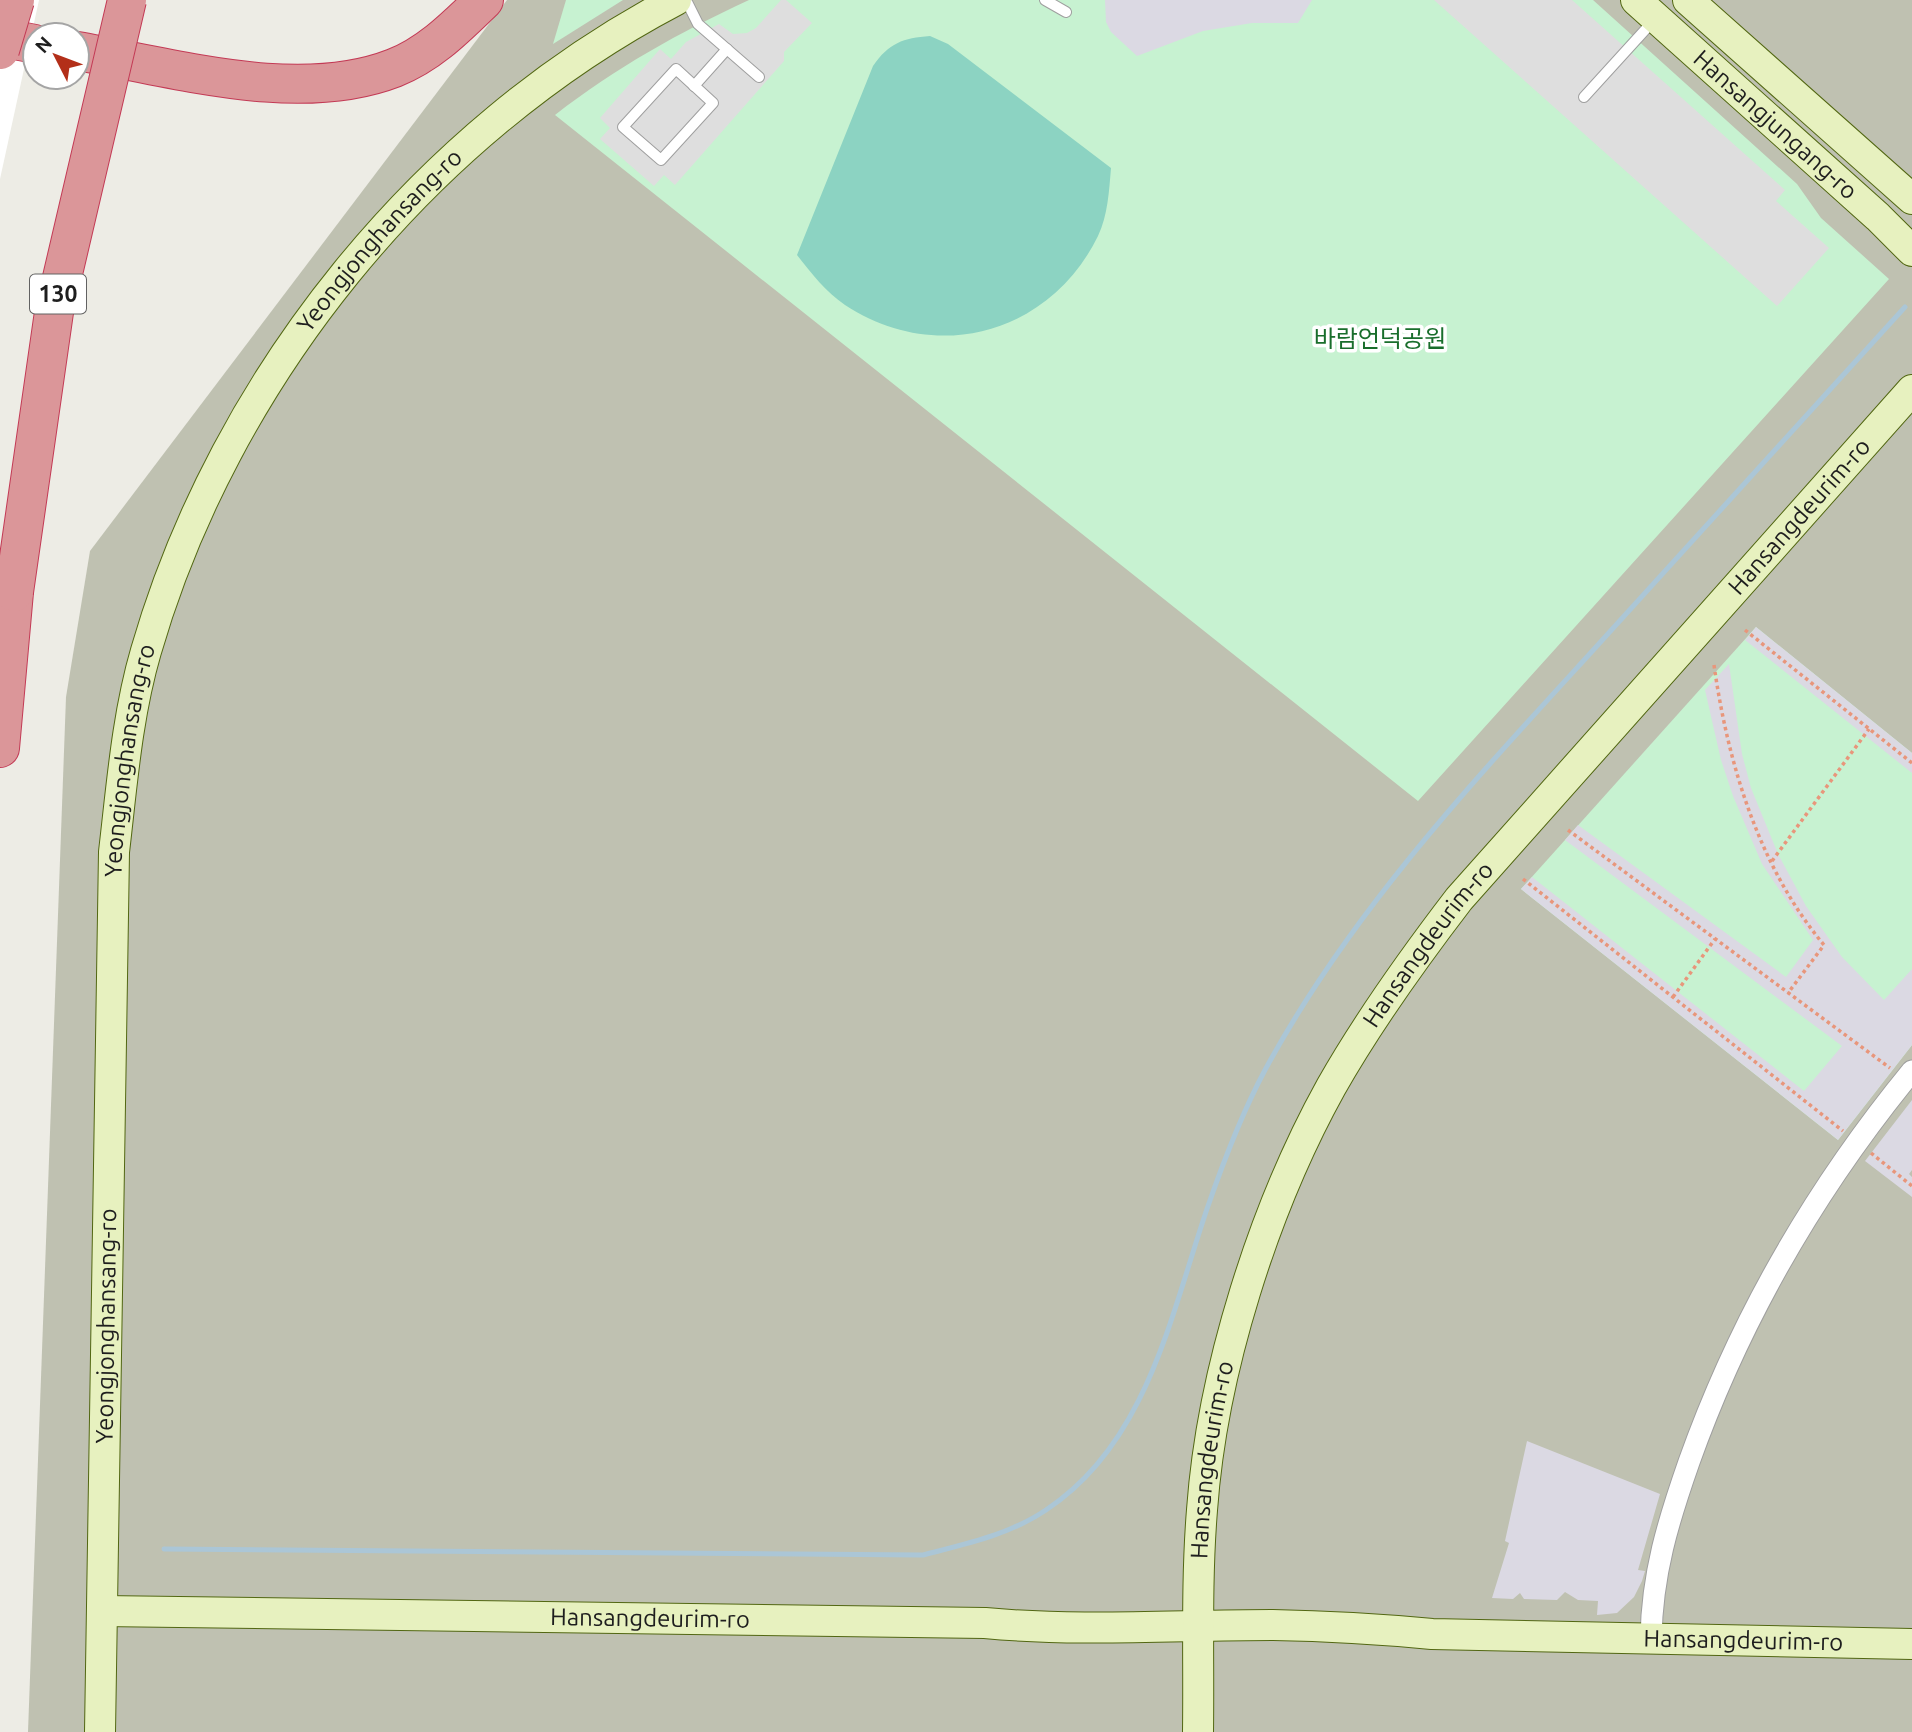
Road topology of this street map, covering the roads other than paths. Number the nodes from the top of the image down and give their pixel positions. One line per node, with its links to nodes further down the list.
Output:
1 (15, 0): 13 (highway, bridge)
2 (127, 0): 21 (highway, 130, bridge)
3 (484, 0): 14 (highway)
4 (676, 0): 23 (street, Yeongjonghansang-ro)
5 (686, 0): 12 (lane)
6 (1045, 0): 9 (lane)
7 (1688, 0): 18 (street, Hansangjungang-ro)
8 (1646, 9): 17 (lane); 19 (street, Hansangjungang-ro)
9 (1066, 12)
10 (0, 37): 11 (highway)
11 (21, 41)
12 (727, 49): 15 (lane); 16 (lane)
13 (0, 50)
14 (91, 53)
15 (759, 78)
16 (694, 86): 16 (lane)
17 (1584, 97)
18 (1912, 199)
19 (1912, 251)
20 (1912, 390): 24 (street, Hansangdeurim-ro)
21 (0, 748)
22 (1903, 1071): 25 (street)
23 (102, 1611): 24 (street, Hansangdeurim-ro); 27 (street, Yeongjonghansang-ro)
24 (1197, 1628): 25 (street, Hansangdeurim-ro); 28 (street, Hansangdeurim-ro)
25 (1651, 1638): 26 (street, Hansangdeurim-ro)
26 (1912, 1644)
27 (100, 1732)
28 (1198, 1732)

